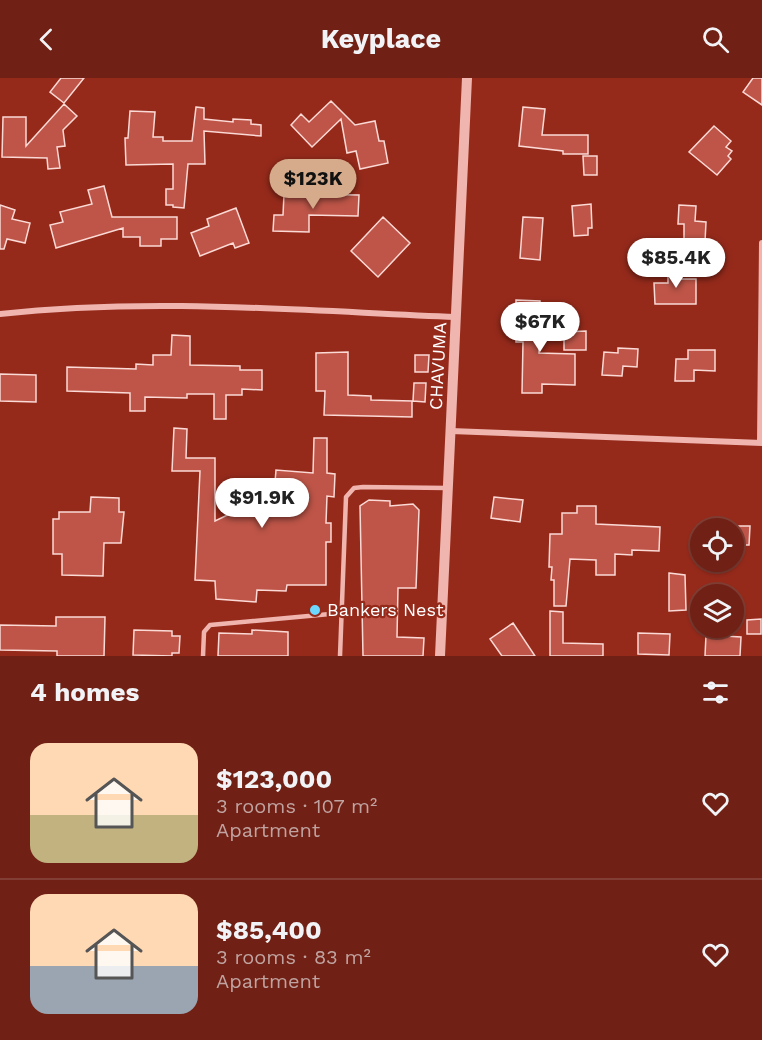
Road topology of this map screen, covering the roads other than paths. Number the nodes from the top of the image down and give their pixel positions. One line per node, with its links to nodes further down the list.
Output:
1 (467, 78): 4 (street, CHAVUMA)
2 (762, 243): 6 (street)
3 (0, 314): 4 (street)
4 (456, 317): 5 (street, CHAVUMA)
5 (451, 431): 6 (street); 7 (street, CHAVUMA)
6 (761, 443)
7 (449, 488): 8 (lane); 11 (street, CHAVUMA)
8 (341, 613): 9 (lane); 10 (lane)
9 (203, 656)
10 (340, 656)
11 (440, 656)

